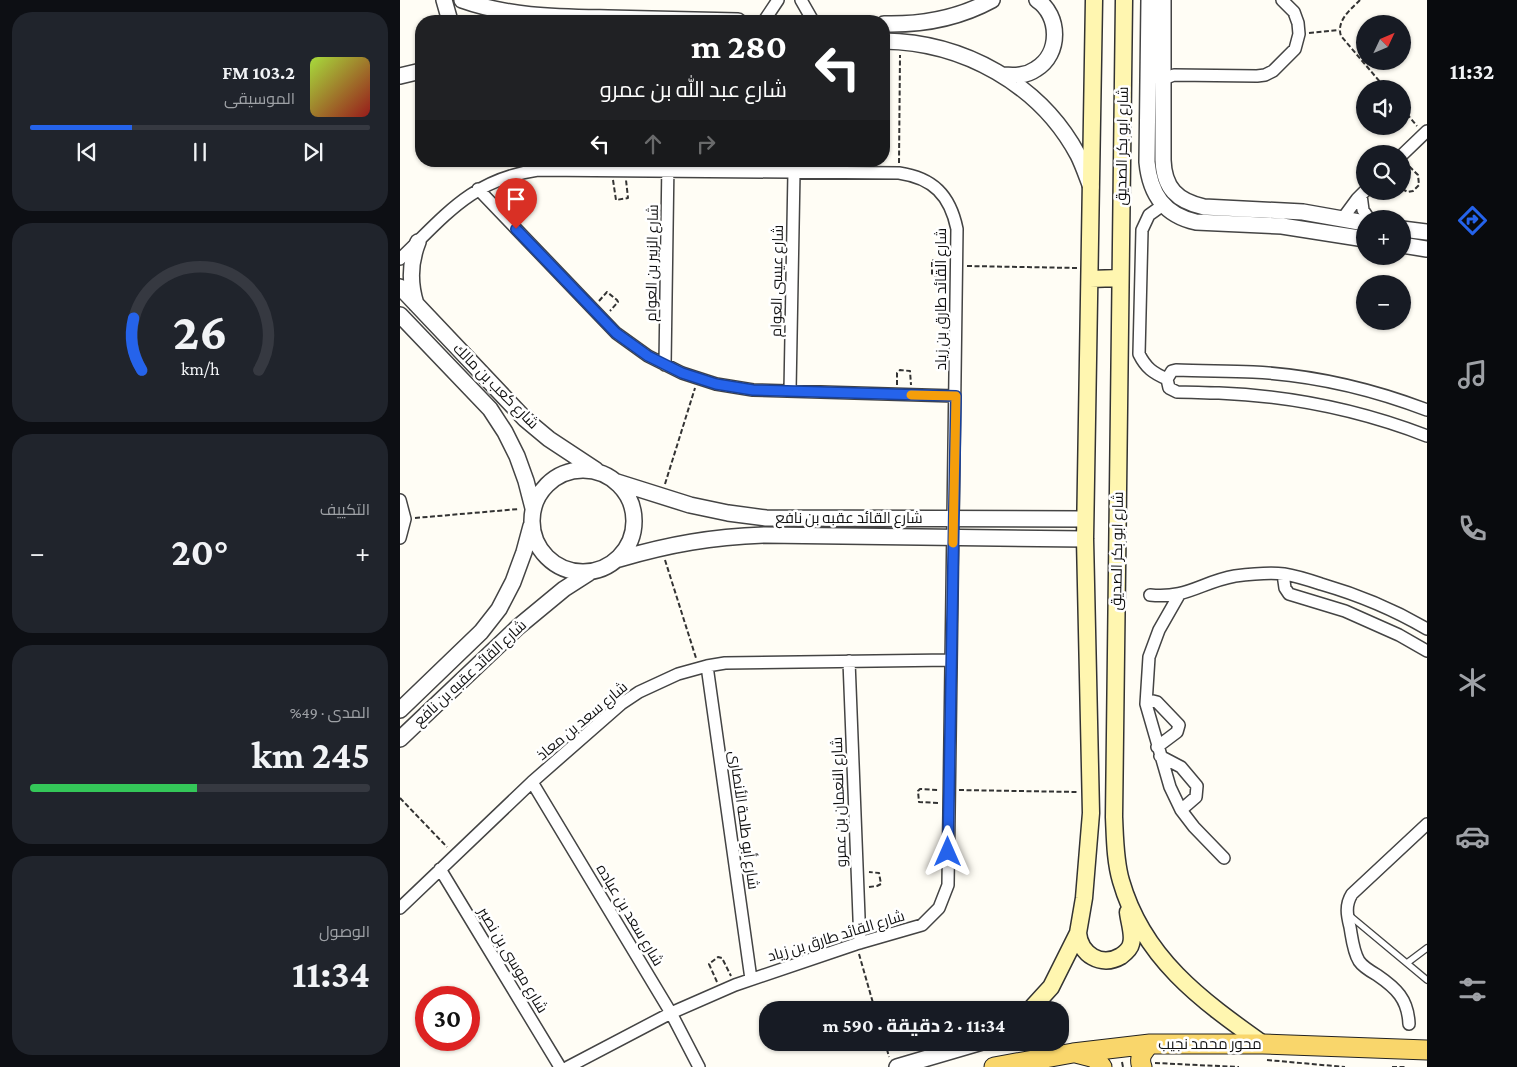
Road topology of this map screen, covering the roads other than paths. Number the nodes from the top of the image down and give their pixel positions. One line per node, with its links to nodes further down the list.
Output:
1 (444, 0): 12 (street)
2 (462, 0): 13 (street)
3 (778, 0): 14 (street)
4 (801, 0): 15 (street)
5 (992, 0): 16 (street)
6 (1037, 0): 19 (street)
7 (1094, 0): 29 (main road, شارع ابو بكر الصديق)
8 (1124, 0): 42 (main road, شارع ابو بكر الصديق)
9 (1149, 0): 31 (street)
10 (1163, 0): 21 (street)
11 (1282, 0): 21 (street)
12 (448, 15)
13 (533, 15)
14 (768, 15)
15 (810, 15)
16 (890, 24)
17 (890, 41): 19 (street)
18 (415, 73): 20 (street)
19 (1003, 75): 29 (street)
20 (400, 77)
21 (1163, 79): 32 (street)
22 (1426, 133): 23 (street)
23 (1411, 152)
24 (659, 167): 28 (street, شارع القائد طارق بن زياد)
25 (668, 167): 46 (street, شارع الزبير بن العوام)
26 (689, 167): 27 (street, شارع القائد طارق بن زياد)
27 (794, 172): 49 (street, شارع عيسى العوام); 51 (street, شارع القائد طارق بن زياد)
28 (478, 189): 37 (street, شارع القائد طارق بن زياد); 46 (street)
29 (1092, 189): 41 (main road, شارع ابو بكر الصديق)
30 (1357, 200): 32 (street)
31 (1163, 204): 36 (street); 48 (street)
32 (1343, 218): 33 (street)
33 (1356, 221)
34 (1411, 230): 35 (street)
35 (1427, 232)
36 (1356, 238)
37 (418, 242): 40 (street, شارع القائد طارق بن زياد); 44 (street)
38 (1411, 246): 39 (street)
39 (1427, 249)
40 (400, 259)
41 (1090, 274): 42 (main road); 59 (main road, شارع ابو بكر الصديق)
42 (1120, 278): 83 (main road, شارع ابو بكر الصديق)
43 (400, 287): 44 (street, شارع كعب بن مالك)
44 (417, 305): 54 (street, شارع كعب بن مالك)
45 (400, 315): 57 (street, شارع كعب بن مالك)
46 (666, 365): 49 (street)
47 (1181, 370): 48 (street); 50 (street); 52 (street)
48 (1166, 379): 50 (street)
49 (790, 391): 51 (street)
50 (1182, 392): 53 (street)
51 (956, 396): 58 (street, شارع القائد طارق بن زياد)
52 (1427, 410)
53 (1427, 436)
54 (602, 473): 55 (street); 57 (street)
55 (616, 482): 58 (street, شارع القائد عقبه بن نافع); 64 (street)
56 (400, 500): 61 (street)
57 (533, 508): 60 (street)
58 (954, 518): 59 (street, شارع القائد عقبه بن نافع); 62 (street, شارع القائد طارق بن زياد)
59 (1085, 519): 63 (main road, شارع ابو بكر الصديق)
60 (531, 525): 65 (street); 75 (street, شارع القائد عقبه بن نافع)
61 (400, 538)
62 (953, 538): 63 (street, شارع القائد عقبه بن نافع); 64 (street, شارع القائد عقبه بن نافع); 72 (street, شارع القائد طارق بن زياد)
63 (1085, 539): 86 (main road, شارع ابو بكر الصديق)
64 (619, 559): 65 (street)
65 (589, 573): 76 (street, شارع القائد عقبه بن نافع)
66 (1283, 574): 68 (street); 69 (street); 70 (street)
67 (1150, 595): 68 (street)
68 (1179, 595): 74 (street)
69 (1427, 629)
70 (1427, 651)
71 (849, 660): 72 (street, شارع سعد بن معاذ); 73 (street, شارع سعد بن معاذ); 87 (street, شارع النعمان بن عمرو)
72 (951, 660): 87 (street, شارع القائد طارق بن زياد)
73 (703, 667): 78 (street, شارع سعد بن معاذ); 90 (street, شارع أبو طلحة الأنصارى)
74 (1146, 704): 77 (street); 77 (street)
75 (400, 710)
76 (400, 739)
77 (1159, 752): 79 (street); 79 (street)
78 (532, 782): 82 (street, شارع سعد بن معاذ); 93 (street, شارع سعد بن عباده)
79 (1181, 810): 81 (street)
80 (1427, 824): 85 (street)
81 (1224, 858)
82 (440, 869): 84 (street, شارع سعد بن معاذ); 102 (street, شارع موسى بن نصير)
83 (1126, 895): 86 (main road); 98 (main road, شارع ابو بكر الصديق)
84 (400, 908)
85 (1347, 913): 89 (lane); 94 (street)
86 (1078, 933): 92 (main road, شارع ابو بكر الصديق)
87 (858, 944): 90 (street, شارع القائد طارق بن زياد)
88 (1427, 948): 89 (lane)
89 (1407, 962): 91 (lane)
90 (750, 979): 93 (street, شارع القائد طارق بن زياد)
91 (1427, 980)
92 (1038, 1001)
93 (671, 1012): 103 (street, شارع القائد طارق بن زياد); 104 (street, شارع سعد بن عباده)
94 (1409, 1024)
95 (1150, 1044): 98 (main road, محور محمد نجيب); 99 (main road, محور محمد نجيب); 101 (main road)
96 (1427, 1050): 98 (main road, محور محمد نجيب)
97 (944, 1051): 100 (street)
98 (1261, 1052)
99 (1073, 1053): 105 (main road, محور محمد نجيب); 106 (main road)
100 (893, 1063)
101 (1147, 1065)
102 (560, 1067)
103 (568, 1067)
104 (699, 1067)
105 (994, 1067)
106 (1102, 1067)

